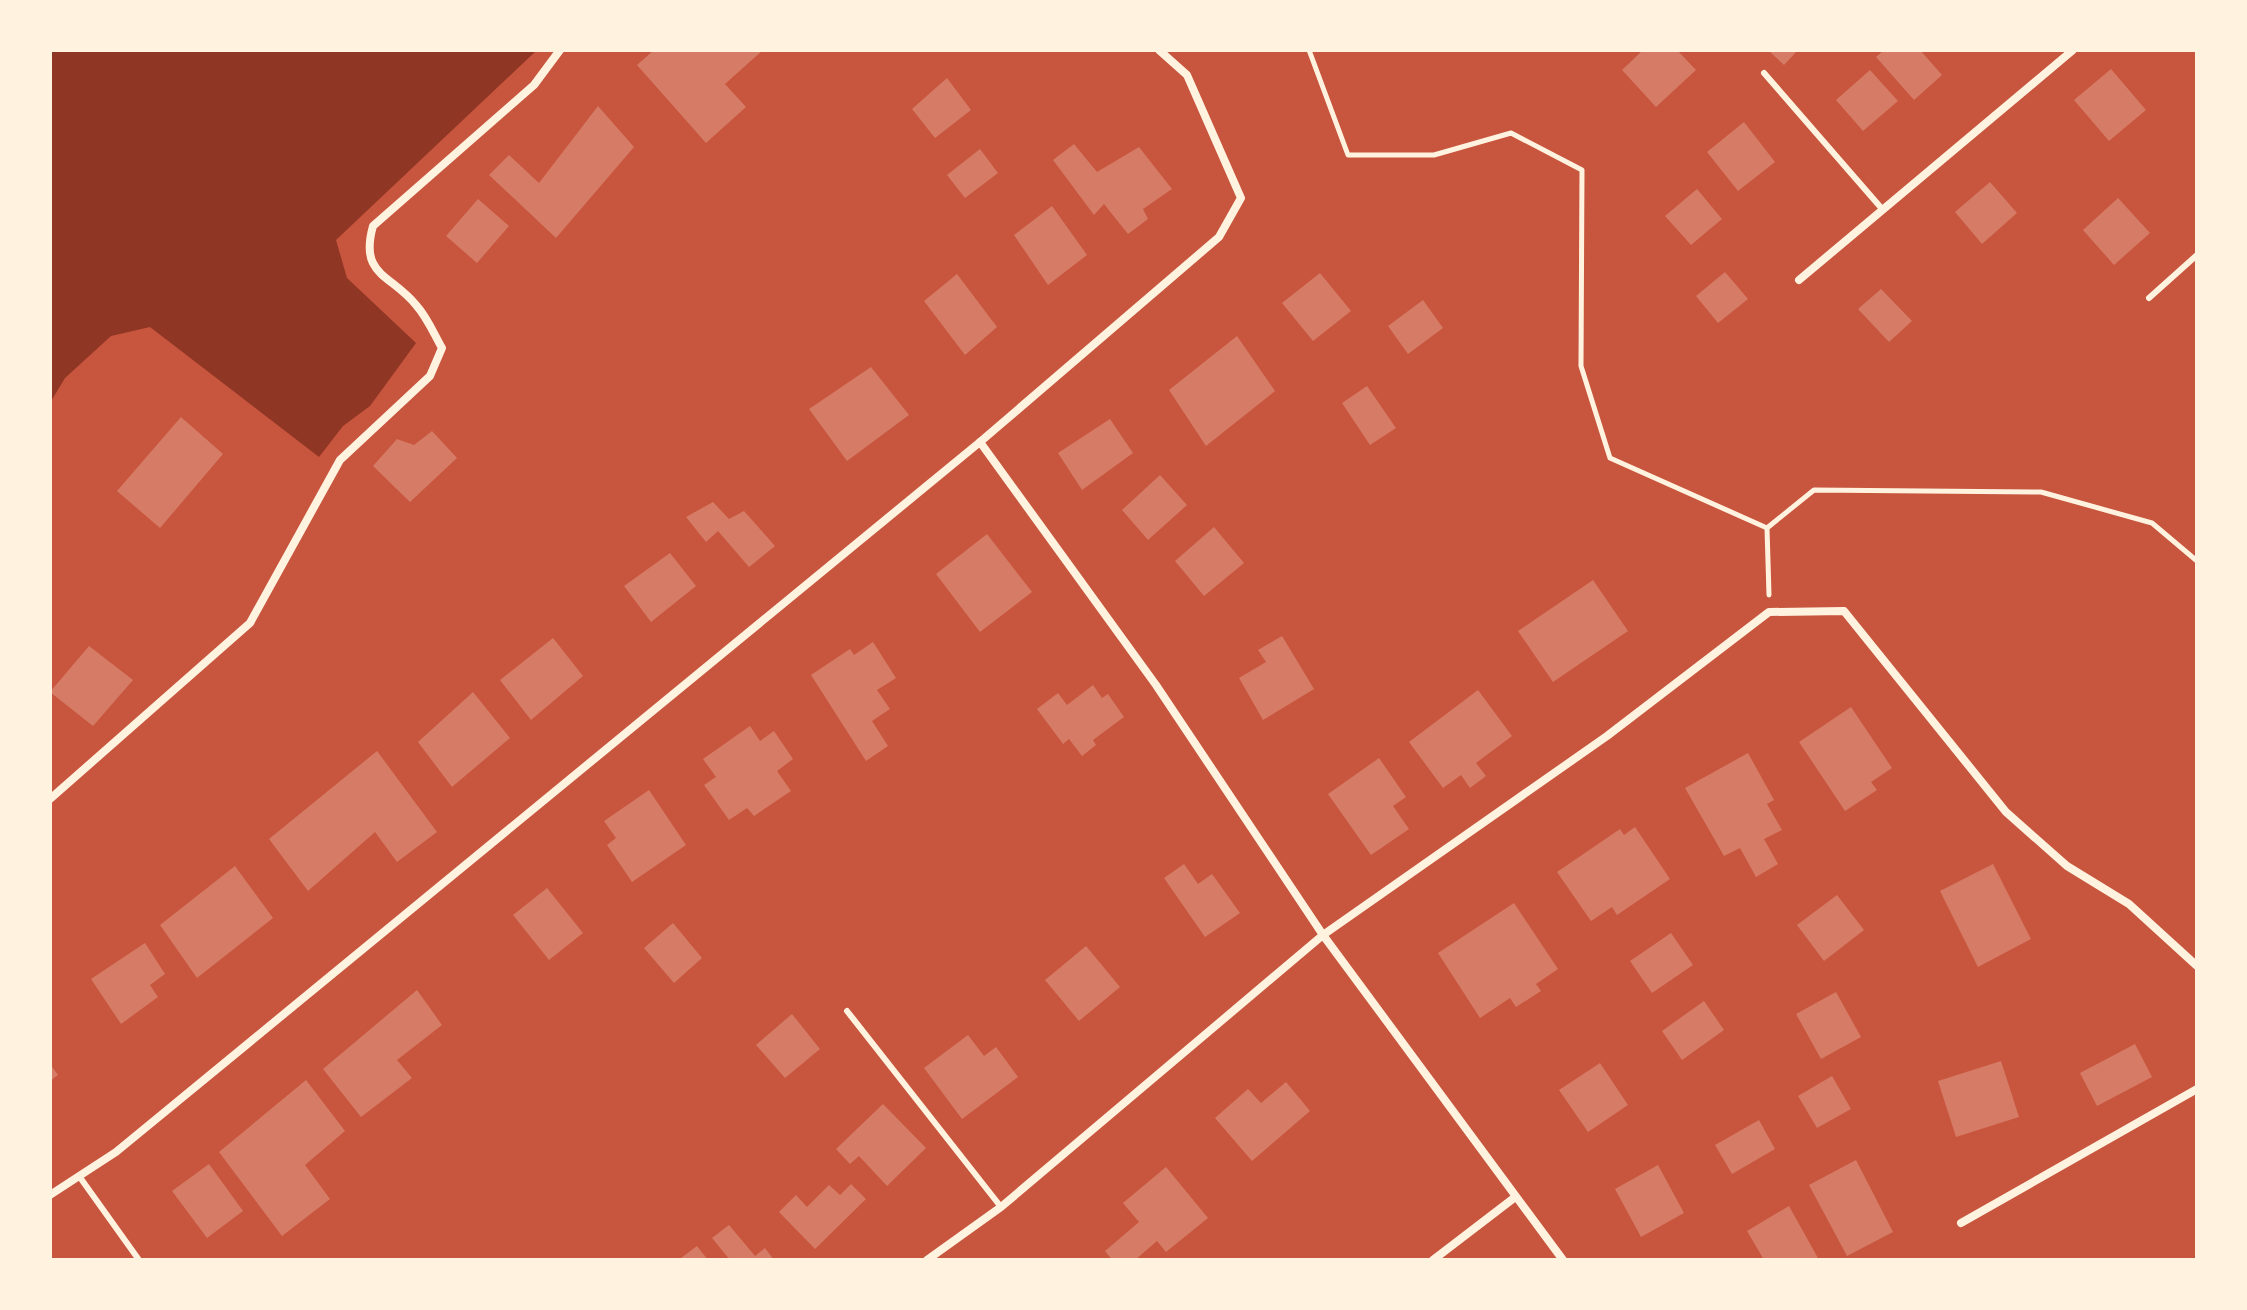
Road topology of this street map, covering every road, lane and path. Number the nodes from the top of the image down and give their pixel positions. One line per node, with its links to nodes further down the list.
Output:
1 (560, 50): 14 (street)
2 (1159, 50): 10 (street)
3 (1309, 50): 11 (path)
4 (2073, 50): 6 (street)
5 (1764, 73): 6 (lane)
6 (1883, 210): 8 (street)
7 (2197, 255): 9 (lane)
8 (1799, 280)
9 (2149, 298)
10 (980, 442): 15 (street); 19 (street)
11 (1767, 528): 12 (path); 13 (path)
12 (2197, 561)
13 (1769, 612): 15 (street); 16 (street)
14 (50, 798)
15 (1323, 935): 21 (street); 22 (street)
16 (2197, 966)
17 (847, 1011): 22 (lane)
18 (2197, 1089): 23 (street)
19 (79, 1176): 20 (street); 24 (lane)
20 (50, 1195)
21 (1514, 1198): 26 (street); 27 (street)
22 (1001, 1207): 25 (street)
23 (1961, 1223)
24 (139, 1260)
25 (927, 1260)
26 (1433, 1260)
27 (1563, 1260)

